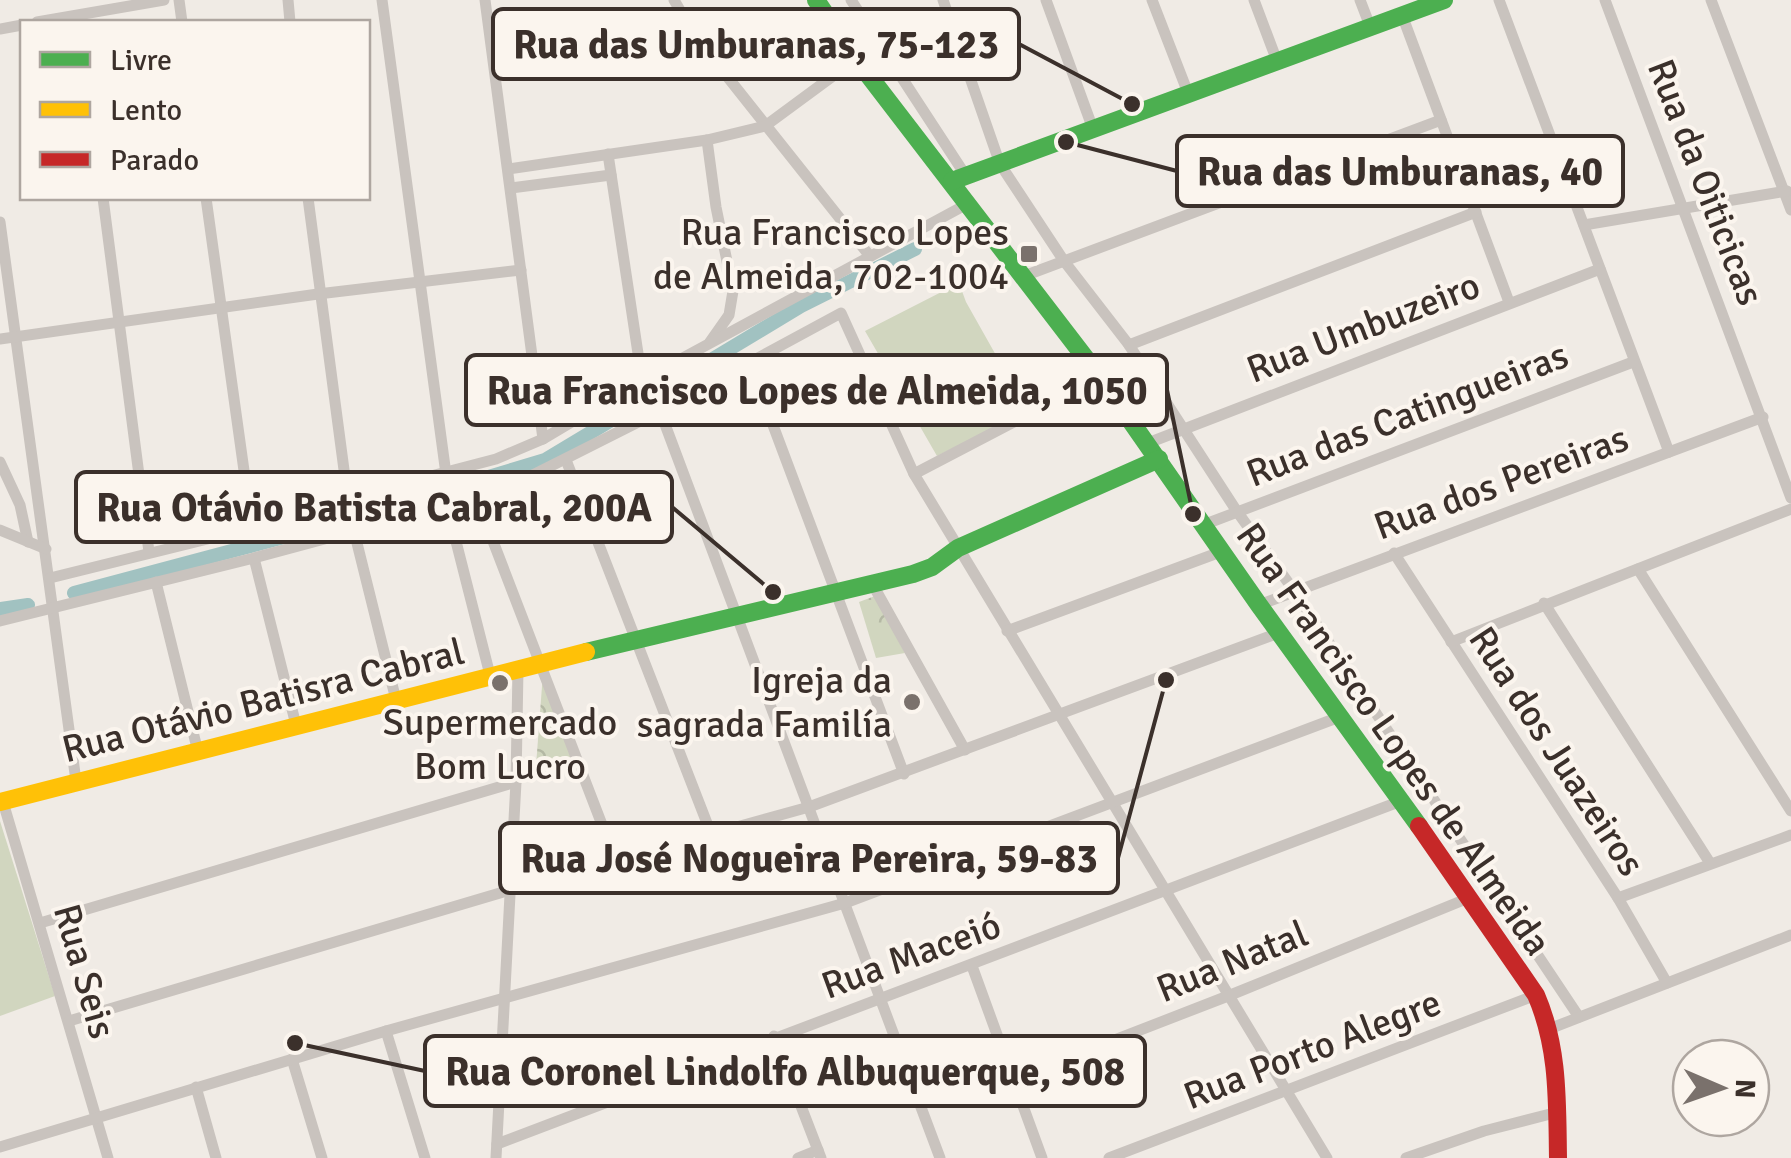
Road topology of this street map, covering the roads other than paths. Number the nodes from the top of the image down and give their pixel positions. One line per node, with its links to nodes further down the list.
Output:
1 (76, 0): 18 (street)
2 (164, 0): 18 (street)
3 (382, 0): 52 (street)
4 (485, 0): 25 (street)
5 (674, 0): 22 (street)
6 (816, 0): 21 (street, Rua Francisco Lopes de Almeida)
7 (851, 0): 19 (street)
8 (942, 0): 32 (street)
9 (1046, 0): 29 (street)
10 (1152, 0): 26 (street)
11 (1254, 0): 24 (street)
12 (1360, 0): 20 (street)
13 (1444, 0): 17 (street)
14 (1499, 0): 46 (street)
15 (1604, 0): 42 (street, Rua da Oiticicas)
16 (1711, 0): 37 (street)
17 (1402, 15): 20 (street); 27 (street)
18 (79, 19)
19 (870, 26): 21 (street); 35 (street)
20 (1370, 26): 24 (street)
21 (838, 35): 23 (street, Rua Francisco Lopes de Almeida)
22 (695, 36): 25 (street); 28 (street)
23 (856, 59): 28 (street); 35 (street, Rua Francisco Lopes de Almeida)
24 (1277, 62): 26 (street)
25 (495, 71): 33 (street)
26 (1188, 93): 29 (street)
27 (1441, 120): 44 (street); 48 (street)
28 (764, 126): 30 (street); 47 (street)
29 (1093, 129): 32 (street)
30 (708, 140): 31 (street); 60 (street)
31 (608, 154): 33 (street); 34 (street)
32 (1000, 164): 35 (street); 48 (street)
33 (508, 169): 36 (street)
34 (611, 175): 36 (street); 64 (street)
35 (959, 179): 41 (street, Rua Francisco Lopes de Almeida)
36 (511, 188): 50 (street)
37 (1788, 190): 42 (street); 43 (street)
38 (103, 200): 56 (street)
39 (206, 200): 55 (street)
40 (308, 200): 53 (street)
41 (969, 203): 47 (street); 51 (street, Rua Francisco Lopes de Almeida)
42 (1684, 206): 46 (street); 66 (street, Rua da Oiticicas)
43 (1791, 210)
44 (1476, 212): 54 (street); 59 (street)
45 (0, 222): 57 (street)
46 (1584, 225): 49 (street)
47 (870, 255): 60 (street)
48 (1064, 261): 51 (street); 59 (street)
49 (1600, 269): 54 (street, Rua Umbuzeiro); 61 (street)
50 (522, 270): 52 (street); 68 (street)
51 (1024, 276): 63 (street, Rua Francisco Lopes de Almeida)
52 (420, 282): 53 (street); 74 (street)
53 (318, 294): 55 (street); 77 (street)
54 (1509, 302): 67 (street, Rua Umbuzeiro)
55 (221, 310): 56 (street); 83 (street)
56 (121, 322): 57 (street); 89 (street)
57 (16, 337): 58 (street); 88 (street)
58 (0, 339)
59 (1129, 345): 67 (street)
60 (706, 346): 64 (street)
61 (1633, 362): 70 (street); 81 (street, Rua das Catingueiras)
62 (750, 364): 65 (street); 75 (street); 98 (street)
63 (1100, 377): 69 (street, Rua Francisco Lopes de Almeida); 75 (street)
64 (642, 380): 68 (street)
65 (660, 411): 71 (street); 102 (street)
66 (1763, 417): 70 (street, Rua dos Pereiras); 78 (street, Rua da Oiticicas)
67 (1184, 427): 69 (street, Rua Umbuzeiro); 81 (street)
68 (543, 438): 74 (street)
69 (1148, 443): 72 (street, Rua Francisco Lopes de Almeida)
70 (1668, 452): 91 (street, Rua dos Pereiras)
71 (566, 460): 76 (street); 106 (street)
72 (1159, 460): 82 (street, Rua Francisco Lopes de Almeida); 87 (street, Rua Otávio Batisra Cabral)
73 (0, 462): 86 (street)
74 (446, 474): 77 (street); 79 (street)
75 (914, 474): 87 (street)
76 (476, 497): 79 (street); 108 (street)
77 (348, 498): 83 (street); 85 (street)
78 (1791, 498)
79 (448, 506): 85 (street); 110 (street)
80 (1791, 509): 93 (street)
81 (1236, 510): 82 (street, Rua das Catingueiras); 97 (street)
82 (1203, 525): 90 (street, Rua Francisco Lopes de Almeida)
83 (252, 528): 89 (street)
84 (0, 530): 86 (street)
85 (353, 531): 92 (street); 111 (street)
86 (28, 542): 88 (street)
87 (958, 548): 96 (street, Rua Otávio Batisra Cabral); 104 (street)
88 (46, 549): 94 (street)
89 (149, 552): 94 (street)
90 (1223, 552): 100 (street, Rua Francisco Lopes de Almeida); 104 (street)
91 (1394, 553): 97 (street, Rua dos Pereiras); 107 (street, Rua dos Juazeiros)
92 (254, 558): 95 (street); 114 (street)
93 (1638, 569): 99 (street); 124 (street)
94 (50, 578): 101 (street)
95 (156, 582): 101 (street); 116 (street)
96 (873, 586): 98 (street, Rua Otávio Batisra Cabral); 115 (street)
97 (1295, 592): 100 (street, Rua dos Pereiras); 142 (street)
98 (838, 594): 102 (street, Rua Otávio Batisra Cabral); 117 (street)
99 (1544, 604): 107 (street); 128 (street)
100 (1259, 605): 105 (street, Rua Francisco Lopes de Almeida)
101 (53, 608): 103 (street); 118 (street)
102 (739, 616): 106 (street, Rua Otávio Batisra Cabral); 123 (street)
103 (0, 621)
104 (1007, 631): 112 (street)
105 (1281, 632): 112 (street); 113 (street, Rua Francisco Lopes de Almeida)
106 (636, 640): 108 (street, Rua Otávio Batisra Cabral); 126 (street)
107 (1451, 642): 132 (street, Rua dos Juazeiros)
108 (541, 664): 109 (street, Rua Otávio Batisra Cabral); 127 (street)
109 (518, 670): 110 (street, Rua Otávio Batisra Cabral); 119 (street)
110 (490, 676): 111 (street, Rua Otávio Batisra Cabral)
111 (396, 700): 114 (street, Rua Otávio Batisra Cabral)
112 (1058, 716): 115 (street); 122 (street)
113 (1342, 716): 120 (street, Rua Francisco Lopes de Almeida); 122 (street)
114 (296, 726): 116 (street, Rua Otávio Batisra Cabral)
115 (965, 750): 117 (street)
116 (198, 752): 118 (street, Rua Otávio Batisra Cabral)
117 (904, 774): 123 (street)
118 (76, 780): 121 (street, Rua Otávio Batisra Cabral)
119 (516, 782): 129 (street); 134 (street)
120 (1401, 801): 130 (street, Rua Maceió); 131 (street, Rua Francisco Lopes de Almeida)
121 (2, 802): 134 (street, Rua Seis)
122 (1114, 804): 130 (street); 133 (street)
123 (809, 807): 126 (street); 133 (street)
124 (1791, 811)
125 (1791, 835): 128 (street)
126 (712, 836): 127 (street)
127 (616, 861): 129 (street)
128 (1710, 863): 132 (street)
129 (510, 890): 141 (street); 143 (street)
130 (1168, 892): 136 (street, Rua Maceió); 139 (street)
131 (1471, 897): 138 (street, Rua Francisco Lopes de Almeida); 139 (street, Rua Natal)
132 (1618, 898): 137 (street, Rua dos Juazeiros)
133 (845, 904): 140 (street); 141 (street)
134 (40, 923): 143 (street, Rua Seis)
135 (1791, 935): 137 (street)
136 (972, 966): 140 (street, Rua Maceió); 148 (street)
137 (1667, 983): 142 (street)
138 (1536, 995): 144 (street, Rua Francisco Lopes de Almeida); 150 (street, Rua Porto Alegre)
139 (1228, 996): 148 (street, Rua Natal); 150 (street)
140 (881, 998): 146 (street, Rua Maceió); 162 (street)
141 (504, 999): 145 (street); 153 (street)
142 (1578, 1017): 144 (street)
143 (68, 1021): 152 (street, Rua Seis)
144 (1548, 1028): 151 (street, Rua Francisco Lopes de Almeida)
145 (386, 1031): 147 (street); 159 (street)
146 (774, 1036): 153 (street, Rua Maceió); 155 (street)
147 (292, 1059): 149 (street); 158 (street)
148 (1014, 1078): 163 (street)
149 (196, 1087): 152 (street); 157 (street)
150 (1288, 1090): 164 (street, Rua Porto Alegre); 165 (street)
151 (1558, 1112): 166 (street); 167 (street, Rua Francisco Lopes de Almeida)
152 (95, 1119): 154 (street); 156 (street, Rua Seis)
153 (497, 1144): 160 (street)
154 (0, 1147)
155 (819, 1154): 161 (street)
156 (108, 1158)
157 (216, 1158)
158 (322, 1158)
159 (425, 1158)
160 (496, 1158)
161 (798, 1158)
162 (940, 1158)
163 (1042, 1158)
164 (1109, 1158)
165 (1327, 1158)
166 (1406, 1158)
167 (1558, 1158)

